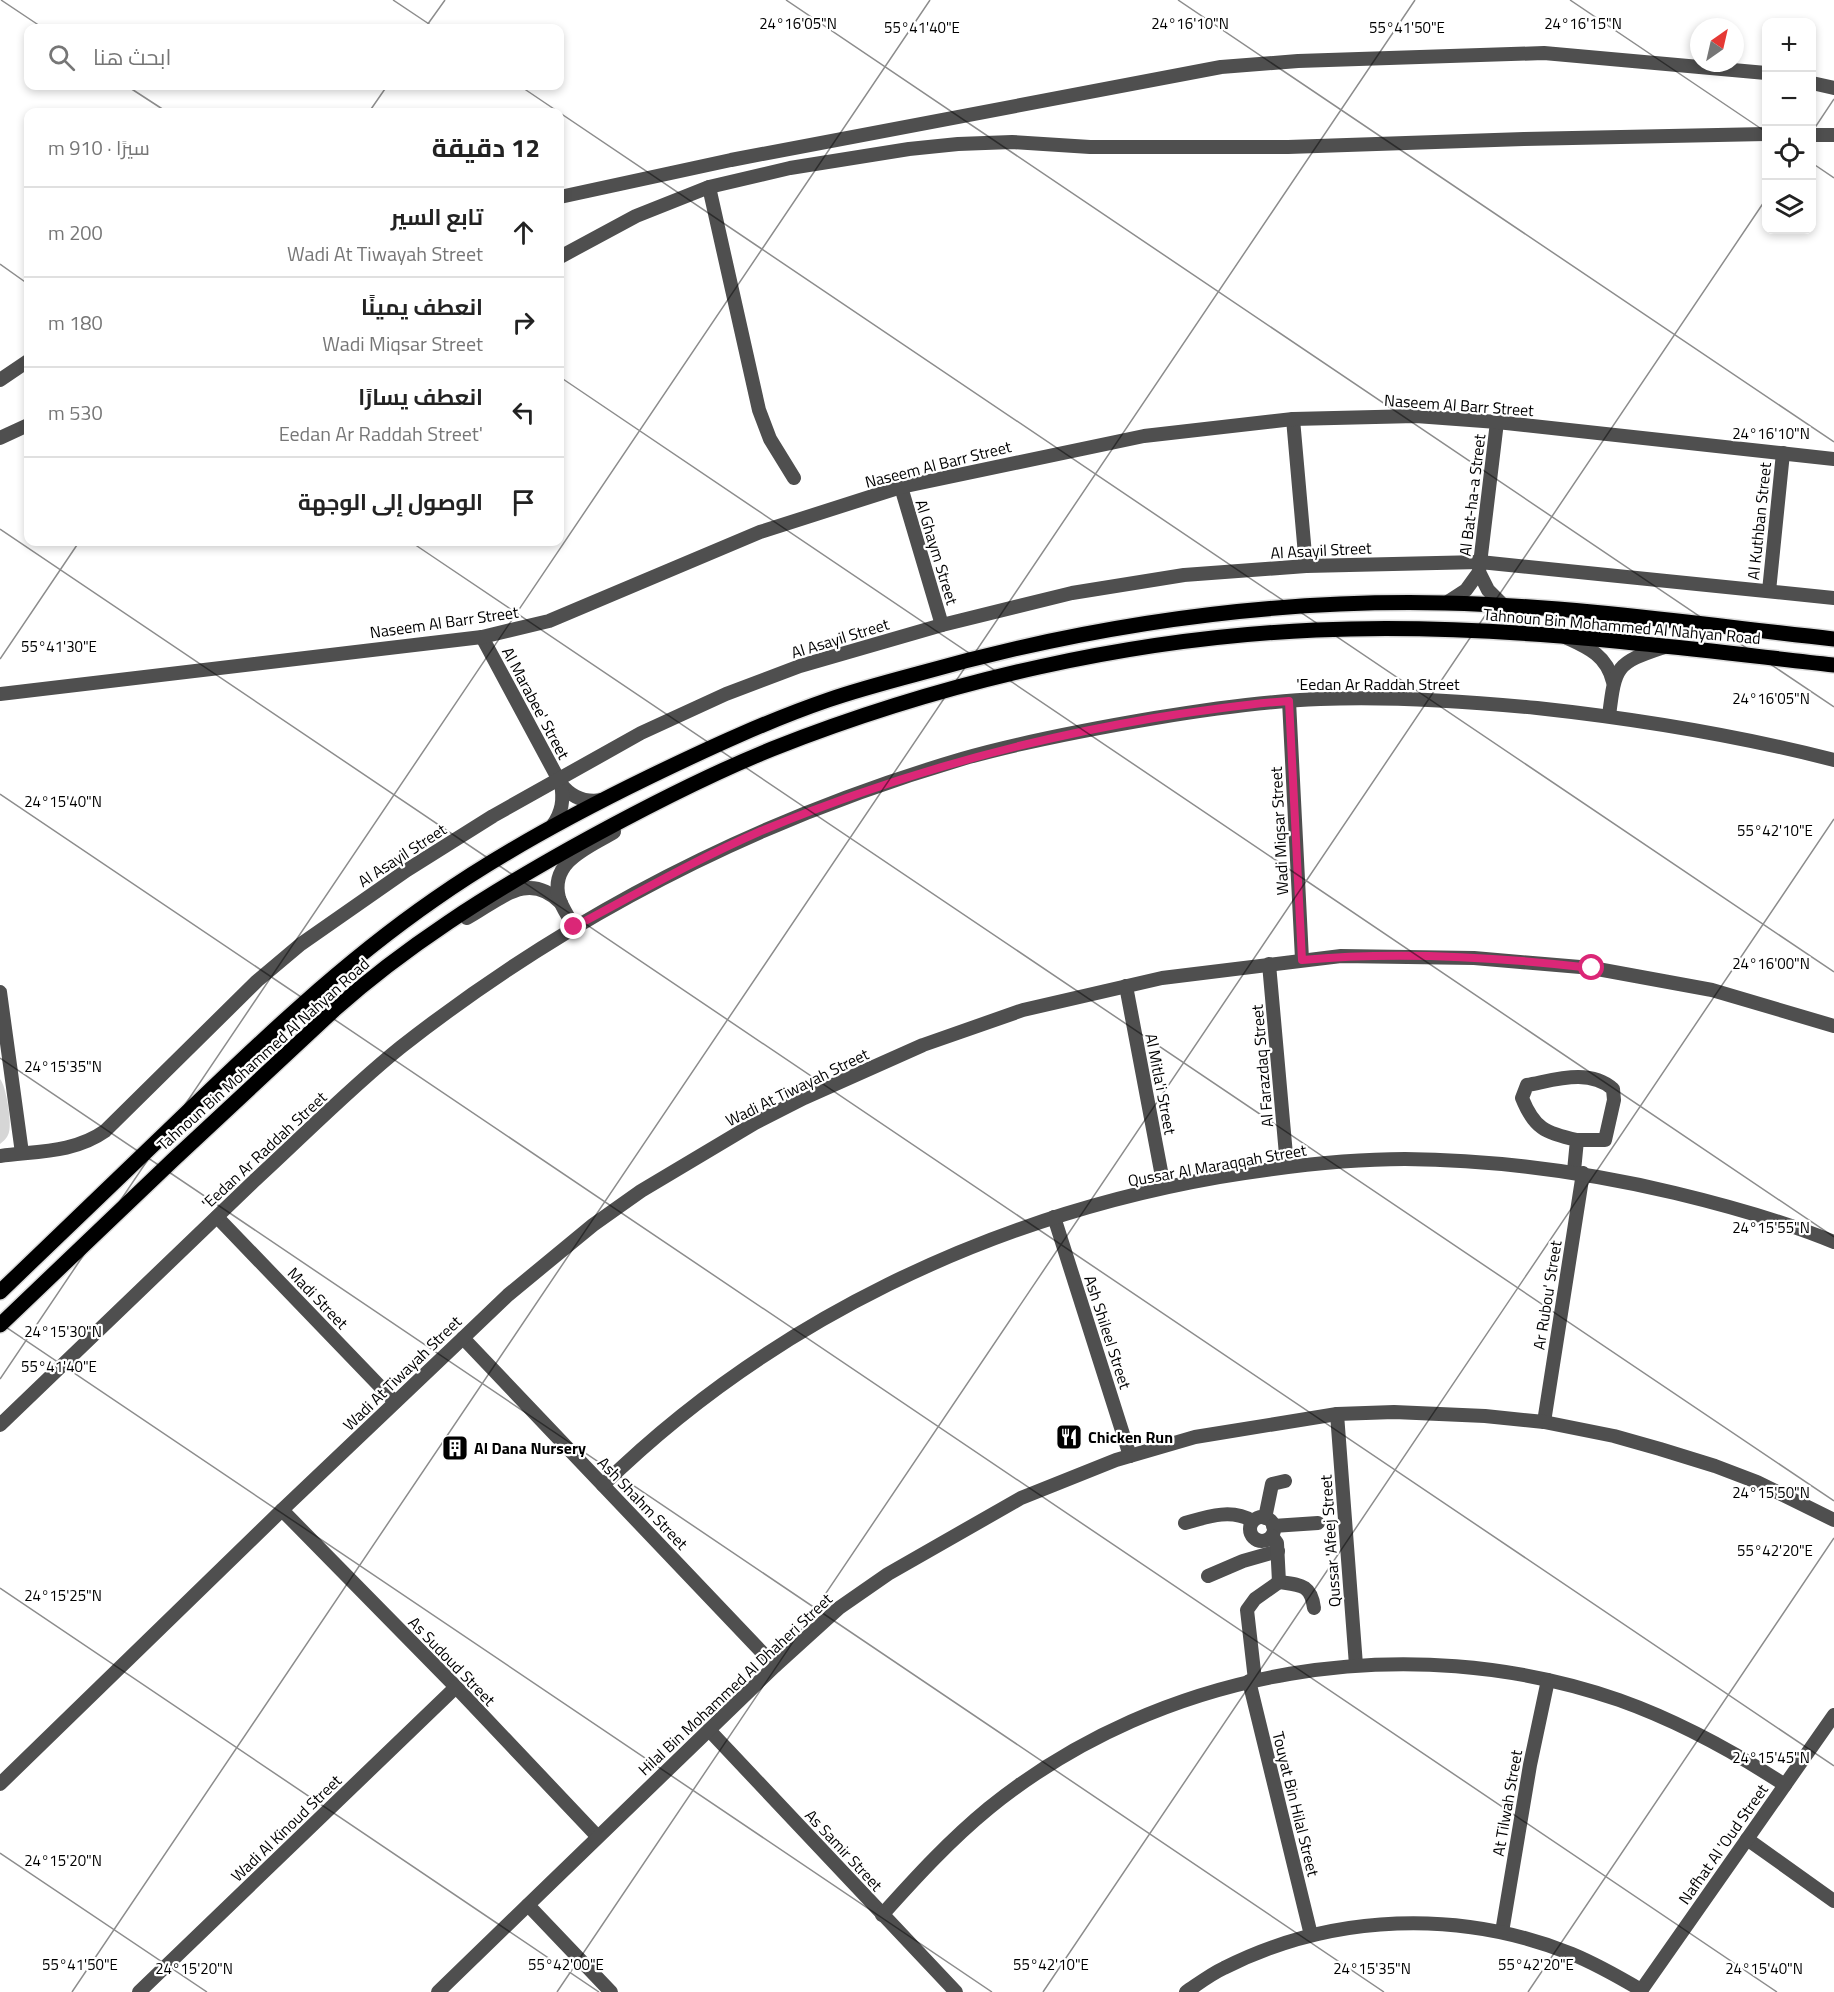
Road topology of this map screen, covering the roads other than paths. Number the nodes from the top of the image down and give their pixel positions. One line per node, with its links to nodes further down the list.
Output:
1 (1762, 73): 8 (street)
2 (1816, 84): 3 (street)
3 (1834, 88)
4 (1762, 134): 7 (street)
5 (1816, 135): 6 (street)
6 (1834, 135)
7 (709, 187): 9 (street); 18 (street)
8 (564, 196)
9 (564, 255)
10 (24, 364): 11 (street)
11 (0, 380)
12 (1293, 419): 13 (street, Naseem Al Barr Street); 19 (street, Naseem Al Barr Street); 20 (street)
13 (1497, 422): 16 (street, Naseem Al Barr Street); 21 (street, Al Bat-ha-a Street)
14 (24, 427): 15 (street)
15 (0, 438)
16 (1783, 453): 17 (street, Naseem Al Barr Street); 22 (street, Al Kuthban Street)
17 (1834, 459)
18 (794, 478)
19 (901, 487): 26 (street, Al Ghaym Street); 28 (street, Naseem Al Barr Street)
20 (1306, 566): 21 (street, Al Asayil Street); 26 (street, Al Asayil Street)
21 (1480, 567): 22 (street, Al Asayil Street); 24 (street, Al Bat-ha-a Street); 25 (street, Al Bat-ha-a Street)
22 (1769, 591): 23 (street, Al Asayil Street)
23 (1834, 598)
24 (1446, 603): 25 (main road, Tahnoun Bin Mohammed Al Nahyan Road); 38 (main road, Tahnoun Bin Mohammed Al Nahyan Road)
25 (1504, 606): 29 (main road, Tahnoun Bin Mohammed Al Nahyan Road)
26 (942, 625): 37 (street, Al Asayil Street)
27 (1562, 635): 30 (main road, Tahnoun Bin Mohammed Al Nahyan Road); 32 (street); 39 (main road, Tahnoun Bin Mohammed Al Nahyan Road)
28 (482, 637): 33 (street, Naseem Al Barr Street); 37 (street, Al Marabee' Street)
29 (1834, 639)
30 (1664, 646): 31 (main road, Tahnoun Bin Mohammed Al Nahyan Road); 32 (street)
31 (1834, 665)
32 (1613, 682): 35 (street)
33 (0, 694)
34 (1289, 701): 35 (street, 'Eedan Ar Raddah Street); 42 (street, 'Eedan Ar Raddah Street); 44 (street, Wadi Miqsar Street)
35 (1609, 716): 36 (street, 'Eedan Ar Raddah Street)
36 (1834, 760)
37 (560, 782): 38 (street, Al Marabee' Street); 40 (street, Al Marabee' Street); 50 (street, Al Asayil Street)
38 (602, 800): 40 (main road, Tahnoun Bin Mohammed Al Nahyan Road)
39 (635, 812): 41 (street); 43 (main road, Tahnoun Bin Mohammed Al Nahyan Road)
40 (553, 825): 58 (main road, Tahnoun Bin Mohammed Al Nahyan Road)
41 (561, 903): 42 (street); 43 (street)
42 (574, 927): 55 (street, 'Eedan Ar Raddah Street)
43 (422, 939): 59 (main road, Tahnoun Bin Mohammed Al Nahyan Road)
44 (1302, 960): 45 (street, Wadi At Tiwayah Street); 48 (street, Wadi At Tiwayah Street)
45 (1269, 964): 46 (street, Wadi At Tiwayah Street); 52 (street, Al Farazdaq Street)
46 (1126, 986): 54 (street, Al Mitla'i Street); 60 (street, Wadi At Tiwayah Street)
47 (0, 992): 50 (street)
48 (1834, 1026)
49 (1576, 1140): 49 (street); 53 (street, Ar Rubou' Street)
50 (22, 1153): 51 (street, Al Asayil Street)
51 (0, 1156)
52 (1287, 1166): 53 (street, Qussar Al Maraqqah Street); 54 (street, Qussar Al Maraqqah Street)
53 (1578, 1172): 57 (street, Qussar Al Maraqqah Street); 63 (street, Ar Rubou' Street)
54 (1164, 1187): 56 (street, Qussar Al Maraqqah Street)
55 (217, 1217): 61 (street, Madi Street); 64 (street, 'Eedan Ar Raddah Street)
56 (1054, 1217): 65 (street, Ash Shileel Street); 67 (street, Qussar Al Maraqqah Street)
57 (1834, 1242)
58 (0, 1292)
59 (0, 1325)
60 (463, 1338): 61 (street, Wadi At Tiwayah Street); 67 (street, Ash Shahm Street)
61 (395, 1402): 68 (street, Wadi At Tiwayah Street)
62 (1338, 1414): 63 (street, Hilal Bin Mohammed Al Dhaheri Street); 65 (street, Hilal Bin Mohammed Al Dhaheri Street); 77 (street, Qussar 'Afeej Street)
63 (1544, 1422): 69 (street, Hilal Bin Mohammed Al Dhaheri Street)
64 (0, 1425)
65 (1130, 1456): 78 (street, Hilal Bin Mohammed Al Dhaheri Street)
66 (1285, 1482): 72 (street)
67 (603, 1485): 78 (street, Ash Shahm Street)
68 (282, 1510): 81 (street, As Sudoud Street); 84 (street, Wadi At Tiwayah Street)
69 (1834, 1520)
70 (1185, 1523): 72 (street)
71 (1318, 1523): 72 (street)
72 (1266, 1525): 73 (street)
73 (1278, 1551): 74 (street); 75 (street)
74 (1209, 1576)
75 (1280, 1582): 76 (street); 79 (street, Touyat Bin Hilal Street)
76 (1314, 1608)
77 (1356, 1665): 79 (street); 80 (street)
78 (775, 1666): 83 (street, Hilal Bin Mohammed Al Dhaheri Street)
79 (1252, 1680): 90 (street); 92 (street, Touyat Bin Hilal Street)
80 (1548, 1680): 85 (street); 91 (street, At Tilwah Street)
81 (456, 1687): 86 (street, As Sudoud Street); 94 (street, Wadi Al Kinoud Street)
82 (1834, 1715): 85 (street, Nafhat Al 'Oud Street)
83 (709, 1730): 86 (street, Hilal Bin Mohammed Al Dhaheri Street); 90 (street, As Samir Street)
84 (0, 1784)
85 (1785, 1785): 87 (street, Nafhat Al 'Oud Street)
86 (597, 1836): 89 (street, Hilal Bin Mohammed Al Dhaheri Street)
87 (1747, 1839): 88 (street); 93 (street, Nafhat Al 'Oud Street)
88 (1834, 1901)
89 (528, 1905): 95 (street, Hilal Bin Mohammed Al Dhaheri Street); 96 (street)
90 (882, 1915): 97 (street, As Samir Street)
91 (1502, 1932): 92 (street); 93 (street)
92 (1311, 1935): 98 (street)
93 (1640, 1991)
94 (139, 1992)
95 (438, 1992)
96 (610, 1992)
97 (956, 1992)
98 (1186, 1992)

